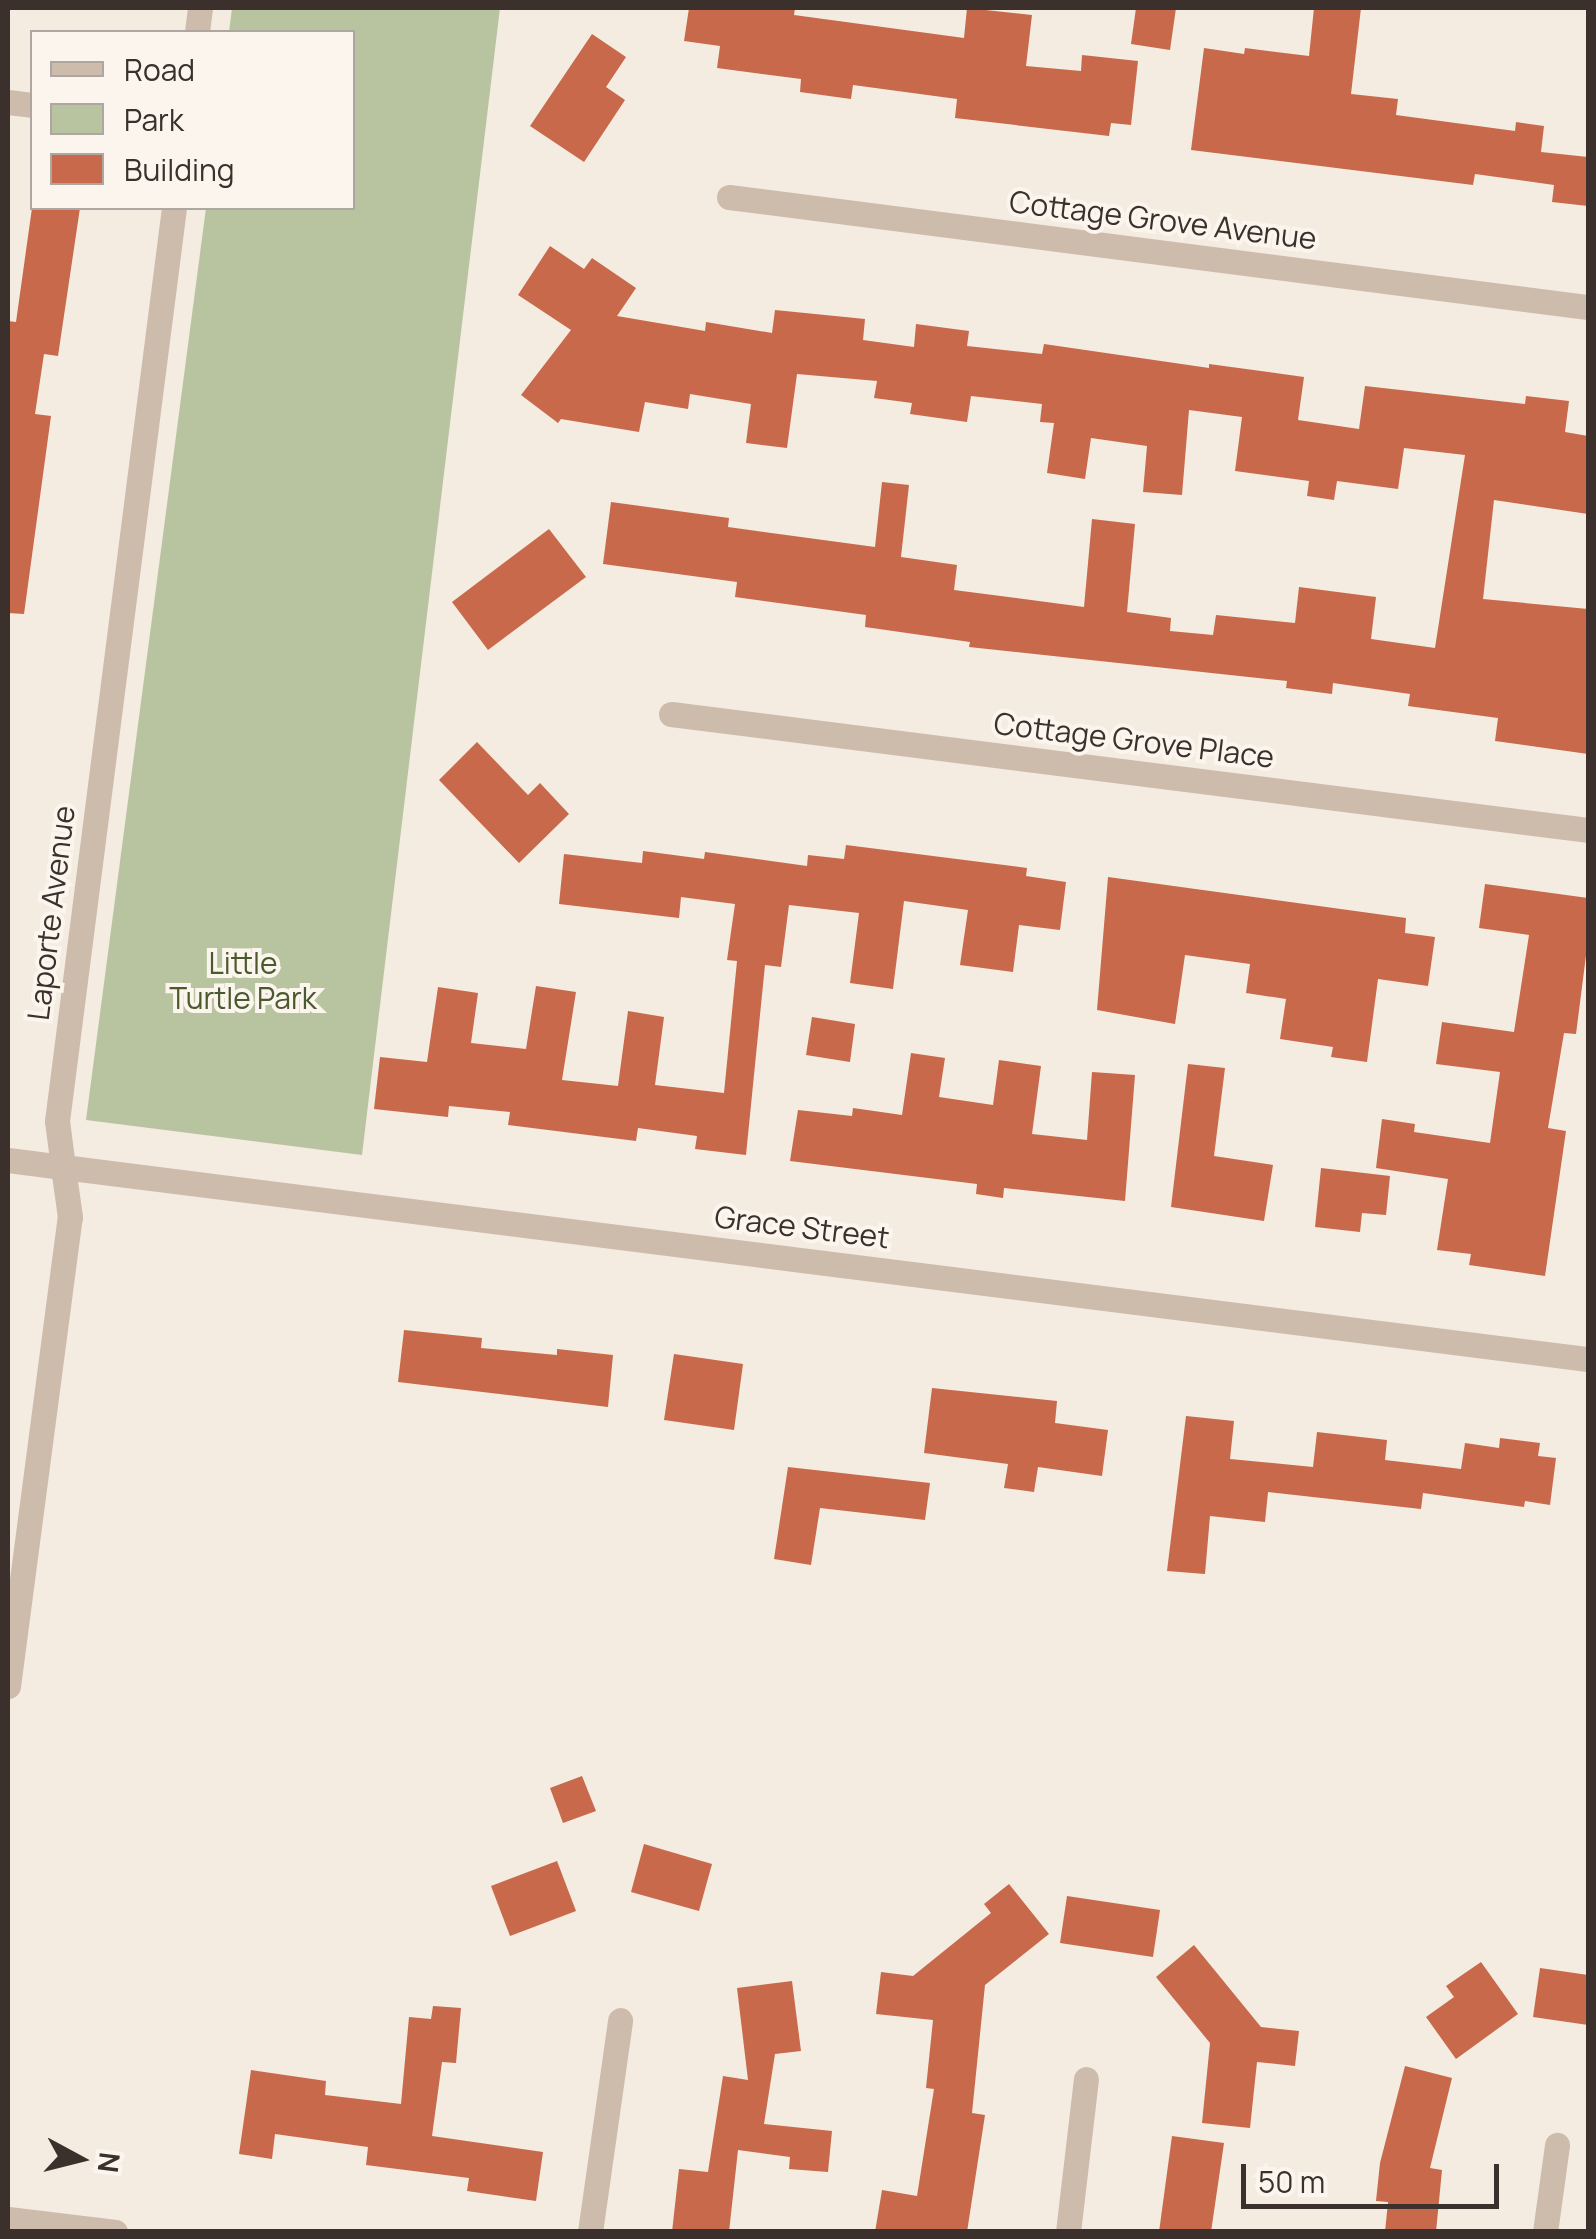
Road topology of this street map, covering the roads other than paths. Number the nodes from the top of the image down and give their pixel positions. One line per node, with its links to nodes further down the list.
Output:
1 (729, 197): 3 (street, Cottage Grove Avenue)
2 (174, 210): 7 (street, Laporte Avenue)
3 (1588, 307)
4 (671, 714): 5 (street, Cottage Grove Place)
5 (1588, 830)
6 (8, 1160): 7 (street, Grace Street)
7 (62, 1167): 8 (street, Grace Street); 9 (street, Laporte Avenue)
8 (1588, 1359)
9 (8, 1686)
10 (620, 2020): 15 (street)
11 (1086, 2079): 16 (street)
12 (1557, 2145): 17 (street)
13 (8, 2219): 14 (street)
14 (114, 2232)
15 (590, 2232)
16 (1068, 2232)
17 (1545, 2232)

